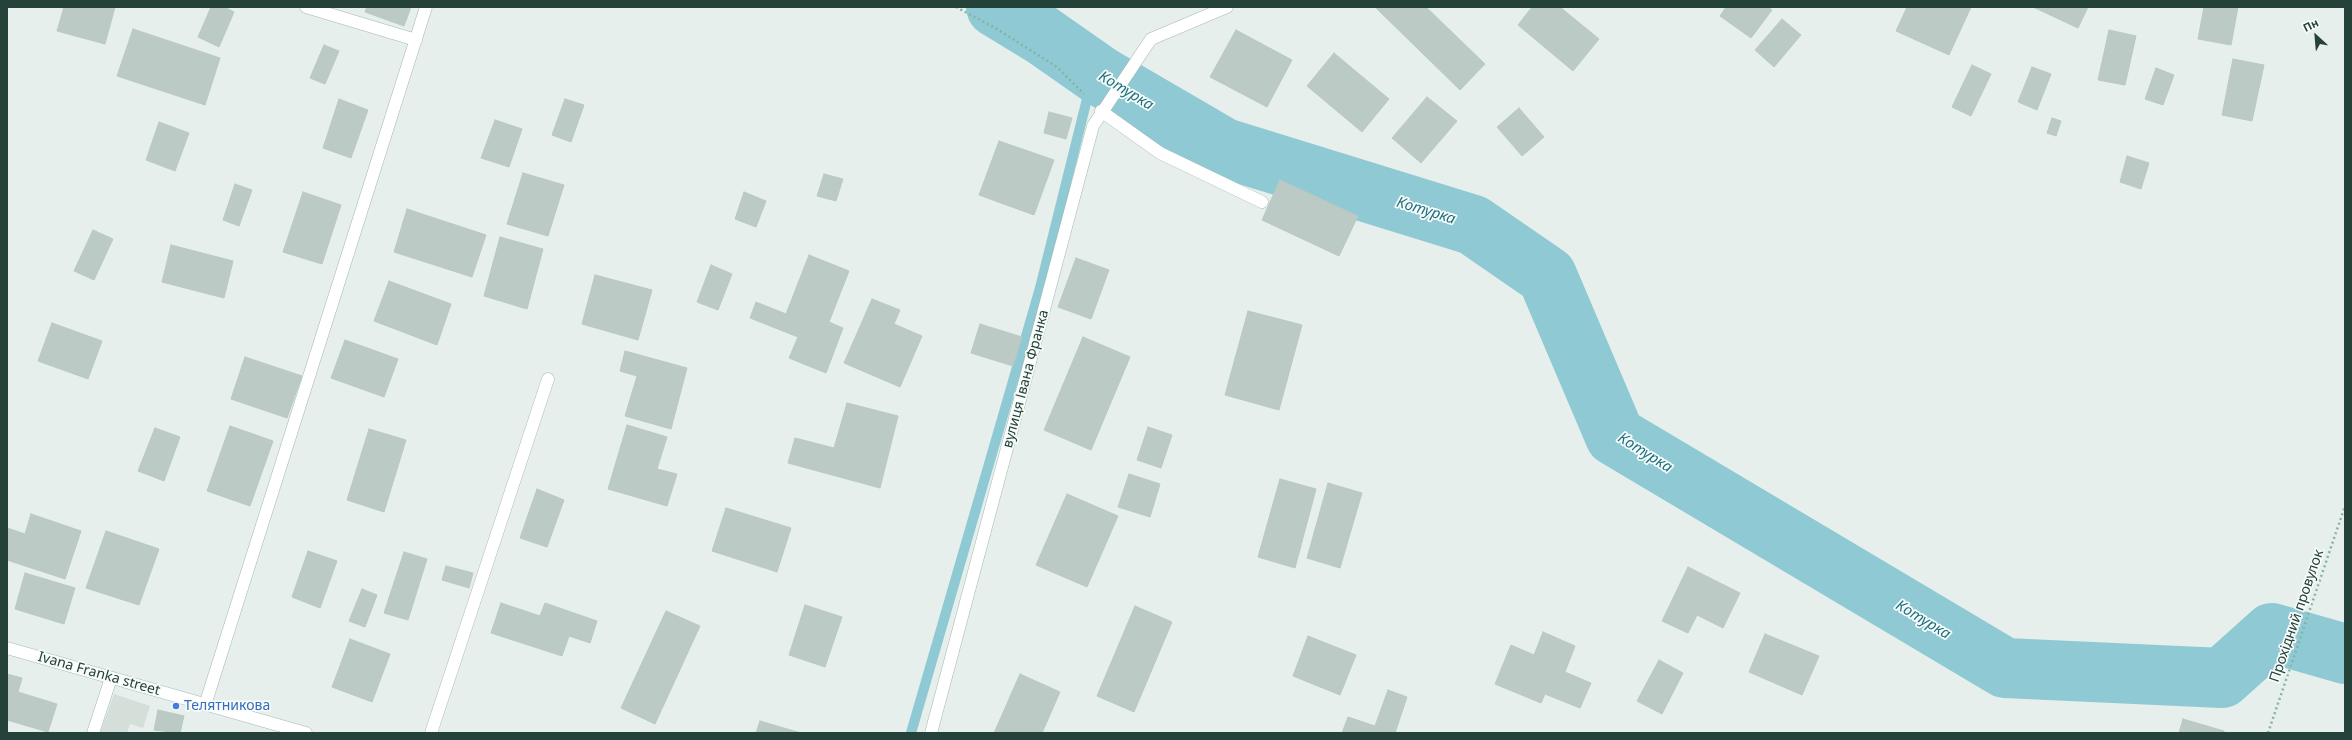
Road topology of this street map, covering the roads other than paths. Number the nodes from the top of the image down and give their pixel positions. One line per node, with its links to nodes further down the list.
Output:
1 (306, 7): 4 (street)
2 (426, 7): 4 (street)
3 (1227, 7): 5 (street, вулиця Івана Франка)
4 (416, 40): 10 (street)
5 (1101, 111): 6 (street); 14 (street, вулиця Івана Франка)
6 (1262, 202)
7 (548, 379): 13 (street)
8 (7, 648): 9 (street, Ivana Franka street)
9 (111, 678): 10 (street, Ivana Franka street); 11 (street)
10 (205, 705): 12 (street, Ivana Franka street)
11 (93, 733)
12 (306, 733)
13 (431, 733)
14 (931, 733)

